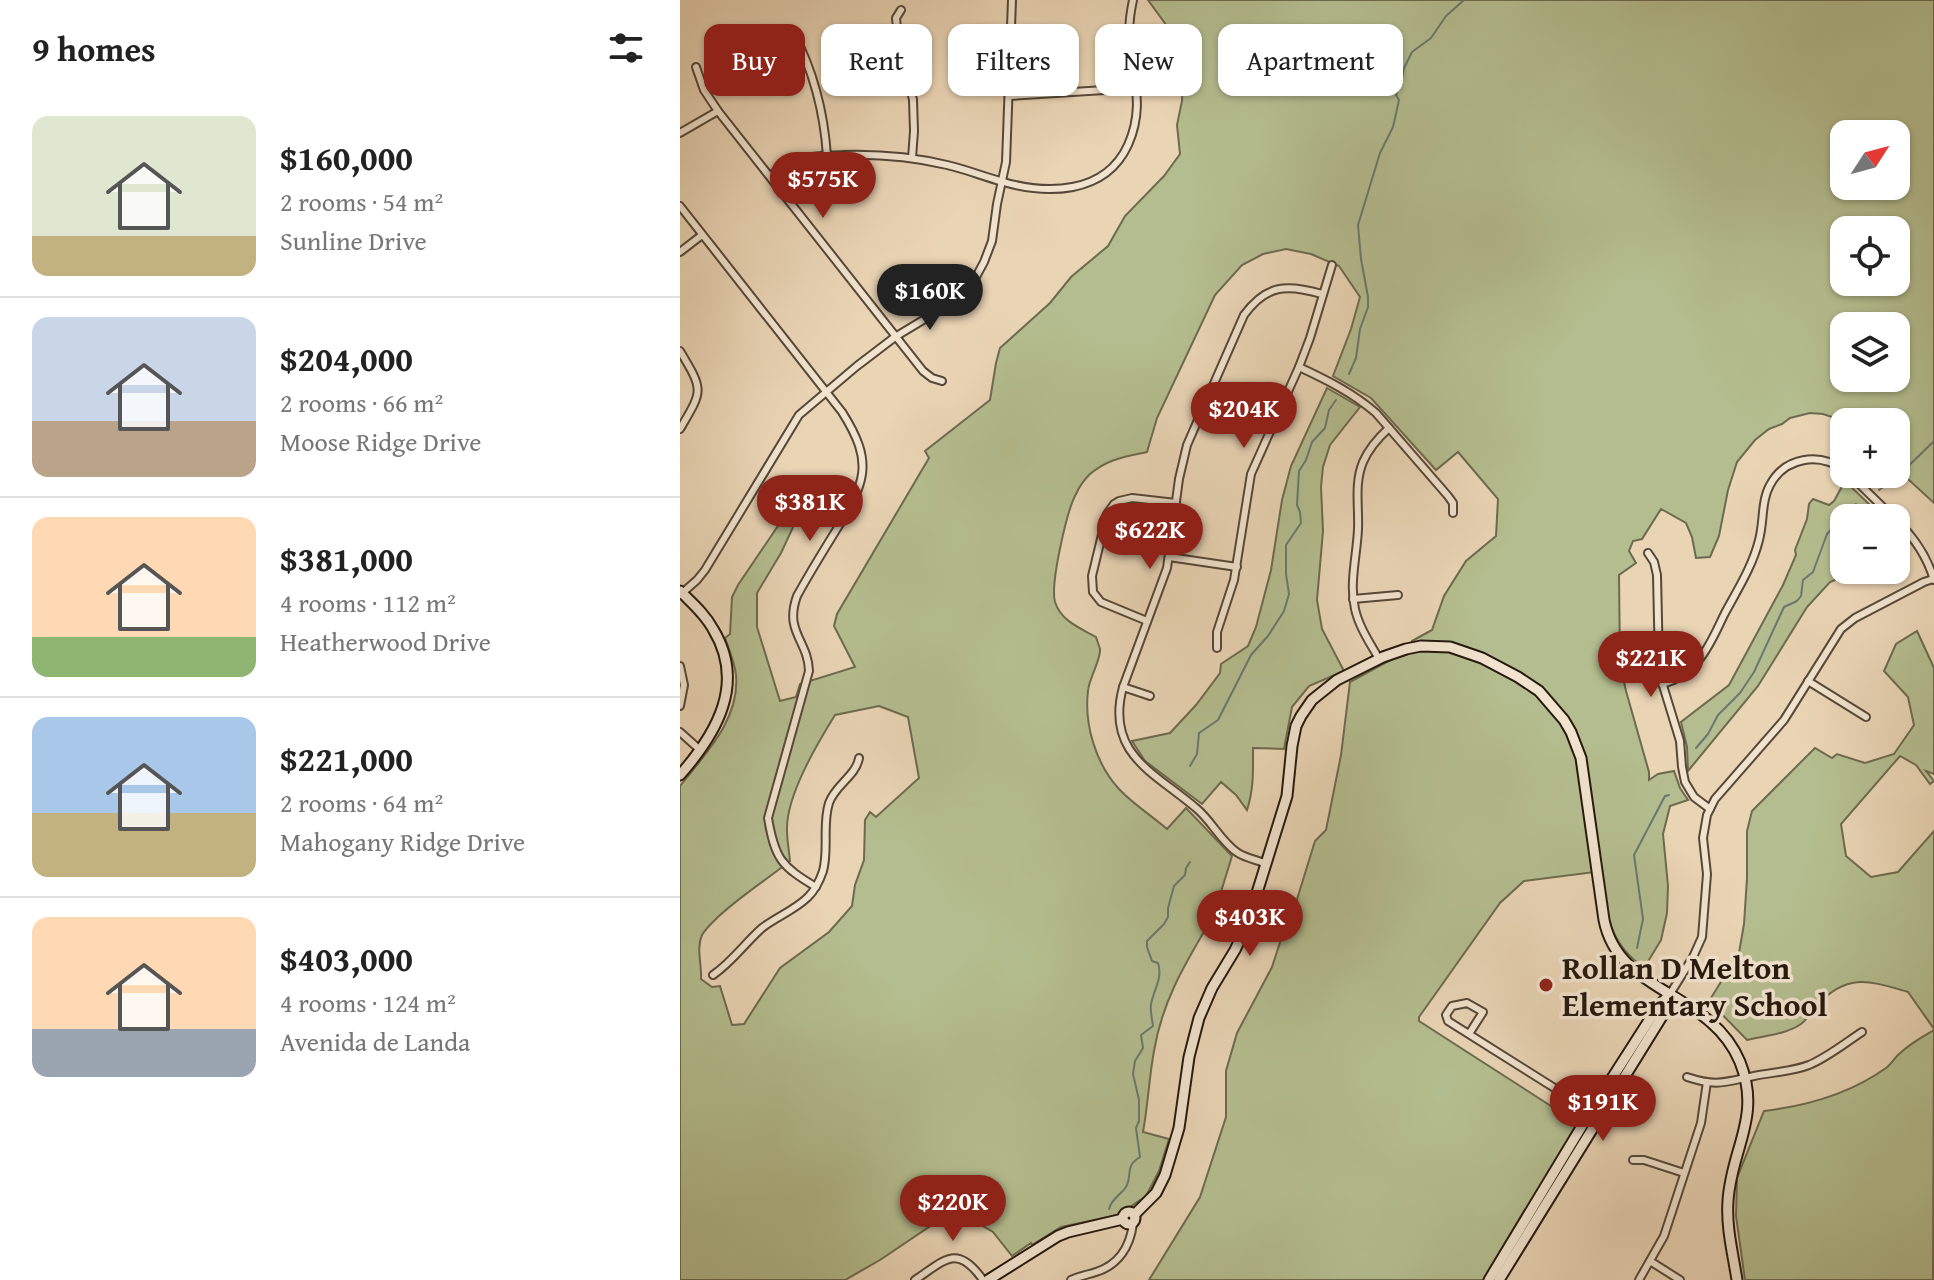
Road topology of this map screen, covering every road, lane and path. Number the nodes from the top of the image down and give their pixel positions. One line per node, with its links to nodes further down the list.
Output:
1 (1012, 0): 6 (street)
2 (1133, 0): 5 (street)
3 (901, 10): 15 (street)
4 (1122, 16): 5 (street)
5 (1130, 17): 7 (street)
6 (1011, 24)
7 (1130, 24)
8 (805, 56): 14 (street)
9 (696, 67): 12 (street)
10 (1009, 96): 17 (street)
11 (1137, 96): 17 (street)
12 (718, 111): 13 (street); 16 (street)
13 (680, 133)
14 (827, 156): 15 (street); 16 (street)
15 (912, 158): 17 (street)
16 (770, 176): 23 (street)
17 (1002, 182): 23 (street)
18 (680, 206): 19 (street)
19 (702, 235): 20 (street); 27 (street)
20 (680, 252)
21 (1332, 265): 22 (street)
22 (1322, 294): 25 (street); 32 (street)
23 (895, 337): 26 (street); 27 (street)
24 (680, 351): 29 (street)
25 (1299, 367): 28 (street); 38 (street)
26 (942, 381)
27 (825, 392): 40 (street); 60 (street)
28 (1389, 428): 34 (street); 42 (street)
29 (680, 429)
30 (1830, 462): 48 (street)
31 (1863, 488): 33 (street)
32 (1176, 503): 37 (street); 43 (street)
33 (1879, 504)
34 (1453, 513)
35 (1910, 535): 39 (street)
36 (1648, 553): 48 (street)
37 (1169, 557): 38 (street); 43 (street)
38 (1237, 567): 44 (street)
39 (1934, 580): 47 (street)
40 (681, 593): 54 (street)
41 (1398, 595): 42 (street)
42 (1353, 599): 45 (street)
43 (1147, 621): 49 (street)
44 (1217, 648)
45 (1379, 659): 59 (street); 62 (street)
46 (680, 666): 51 (street)
47 (1808, 681): 52 (street); 58 (street)
48 (1662, 684): 58 (street)
49 (1123, 687): 50 (street); 59 (street)
50 (1150, 696)
51 (680, 706)
52 (1866, 717)
53 (680, 732): 54 (street)
54 (699, 749): 56 (street); 57 (street)
55 (859, 758): 60 (street)
56 (680, 768)
57 (680, 775)
58 (1710, 809): 62 (street)
59 (1267, 864): 71 (street)
60 (816, 887): 61 (street)
61 (713, 975)
62 (1670, 994): 66 (street); 68 (street)
63 (1862, 1032): 66 (street)
64 (1469, 1034): 64 (street); 68 (street)
65 (1687, 1077): 67 (street)
66 (1745, 1078): 67 (street); 80 (street)
67 (1707, 1082): 70 (street)
68 (1596, 1114): 76 (street); 77 (street)
69 (1633, 1160): 70 (street)
70 (1684, 1173): 72 (street)
71 (1130, 1219): 74 (street); 75 (street)
72 (1650, 1261): 78 (street); 79 (street)
73 (915, 1280): 74 (street)
74 (986, 1280)
75 (1071, 1280)
76 (1489, 1280)
77 (1499, 1280)
78 (1639, 1280)
79 (1680, 1280)
80 (1737, 1280)

